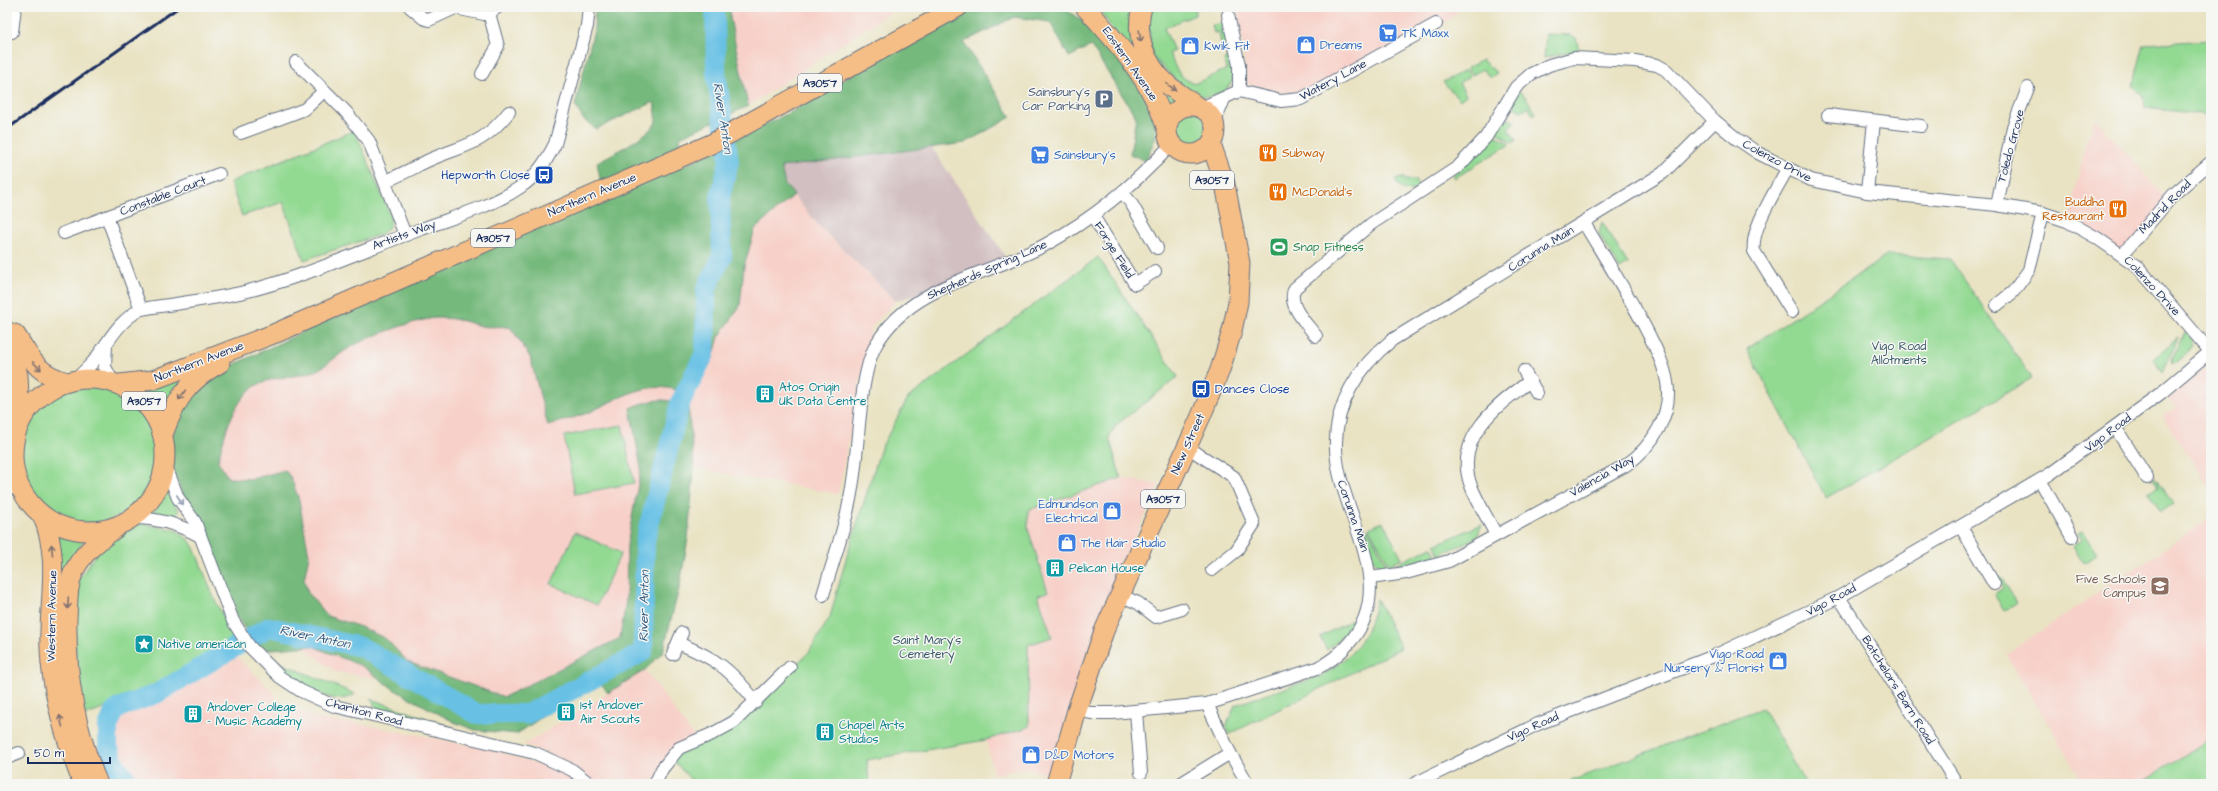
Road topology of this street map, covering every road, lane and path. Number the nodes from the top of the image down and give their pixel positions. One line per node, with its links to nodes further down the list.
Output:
1 (15, 7): 11 (street)
2 (410, 7): 8 (street)
3 (589, 7): 44 (street, Artists Way)
4 (942, 7): 12 (main road, Northern Avenue / A3057)
5 (958, 7): 12 (main road, Northern Avenue / A3057)
6 (1085, 7): 26 (main road, Eastern Avenue)
7 (1142, 7): 19 (main road, Eastern Avenue, one-way to 19)
8 (494, 10): 14 (street)
9 (1228, 15): 17 (street)
10 (1436, 24): 17 (street, Watery Lane)
11 (12, 32)
12 (899, 38): 53 (main road, Northern Avenue / A3057)
13 (296, 62): 16 (street)
14 (482, 74)
15 (2028, 88): 37 (street, Toledo Grove)
16 (324, 91): 27 (street); 34 (street)
17 (1240, 91): 18 (street)
18 (1224, 99): 19 (street); 24 (street)
19 (1199, 107): 24 (main road); 26 (main road)
20 (509, 112): 34 (street)
21 (1828, 116): 23 (street)
22 (1715, 121): 32 (street, Colenzo Drive); 42 (street, Corunna Main); 54 (street, Colenzo Drive)
23 (1874, 121): 25 (street); 35 (street)
24 (1214, 124): 28 (main road, New Street / A3057)
25 (1920, 126)
26 (1166, 127): 29 (main road)
27 (241, 133)
28 (1211, 144): 30 (main road, A3057); 38 (main road, New Street / A3057)
29 (1172, 145): 30 (main road, New Street / A3057); 36 (street, Shepherds Spring Lane)
30 (1190, 155): 38 (main road, New Street / A3057)
31 (2211, 162): 46 (street, Madrid Road)
32 (1787, 169): 35 (street, Colenzo Drive); 50 (street)
33 (219, 174): 41 (street, Constable Court)
34 (386, 181): 44 (street)
35 (1867, 192): 37 (street, Colenzo Drive)
36 (1123, 193): 40 (street, Shepherds Spring Lane); 45 (street)
37 (1997, 205): 39 (street, Colenzo Drive)
38 (1229, 209): 63 (main road, New Street / A3057)
39 (2043, 213): 46 (street, Colenzo Drive); 48 (street)
40 (1093, 216): 47 (street, Forge Field); 78 (street, Shepherds Spring Lane)
41 (107, 217): 43 (street, Constable Court); 49 (street, Constable Court)
42 (1584, 223): 72 (street, Valencia Way); 76 (street, Corunna Main)
43 (64, 233)
44 (406, 235): 49 (street, Artists Way)
45 (1157, 248)
46 (2122, 255): 56 (street, Colenzo Drive)
47 (1155, 271)
48 (1997, 305)
49 (141, 309): 55 (street, Artists Way)
50 (1792, 312)
51 (7, 323): 57 (main road, one-way to 57)
52 (7, 332): 60 (main road)
53 (276, 333): 58 (main road, Northern Avenue / A3057); 62 (main road, Northern Avenue / A3057, one-way to 62)
54 (1316, 336)
55 (106, 342): 57 (street, Artists Way); 58 (street)
56 (2211, 351): 61 (street, Vigo Road)
57 (71, 381): 58 (main road, A3057); 60 (main road, A3057)
58 (116, 383): 62 (main road, A3057)
59 (1537, 393): 72 (street)
60 (14, 425): 67 (main road, A3057)
61 (2115, 428): 65 (street); 66 (street, Vigo Road)
62 (163, 434): 64 (main road, A3057)
63 (1187, 447): 75 (street); 79 (main road, New Street / A3057)
64 (165, 464): 69 (main road, A3057); 73 (street, Charlton Road, one-way to 73)
65 (2147, 478)
66 (2040, 480): 71 (street, Vigo Road); 74 (street)
67 (15, 487): 68 (main road, A3057)
68 (44, 517): 70 (main road, A3057); 92 (main road, Western Avenue / A3057, one-way to 68)
69 (133, 518): 70 (main road, A3057); 73 (street)
70 (117, 527): 93 (main road, Western Avenue / A3057, one-way to 93)
71 (1961, 527): 77 (street); 80 (street, Vigo Road)
72 (1496, 535): 76 (street, Valencia Way)
73 (200, 536): 94 (street, Charlton Road)
74 (2072, 537)
75 (1212, 570)
76 (1370, 578): 85 (street, Corunna Main)
77 (1994, 584)
78 (823, 595)
79 (1119, 595): 81 (street); 86 (main road, New Street / A3057)
80 (1839, 597): 99 (street, Vigo Road); 100 (street, Batchelors Barn Road)
81 (1182, 609)
82 (673, 654): 84 (street)
83 (790, 667): 84 (street)
84 (756, 702): 95 (street)
85 (1207, 704): 87 (street, Corunna Main); 89 (street)
86 (1077, 710): 87 (street, Corunna Main); 96 (main road, New Street / A3057)
87 (1136, 712): 91 (street)
88 (19, 752): 90 (street)
89 (1230, 753): 97 (street); 98 (street)
90 (7, 758)
91 (1141, 773)
92 (83, 784)
93 (98, 784)
94 (590, 784)
95 (654, 784)
96 (1056, 784)
97 (1180, 784)
98 (1248, 784)
99 (1414, 784)
100 (1957, 784)

